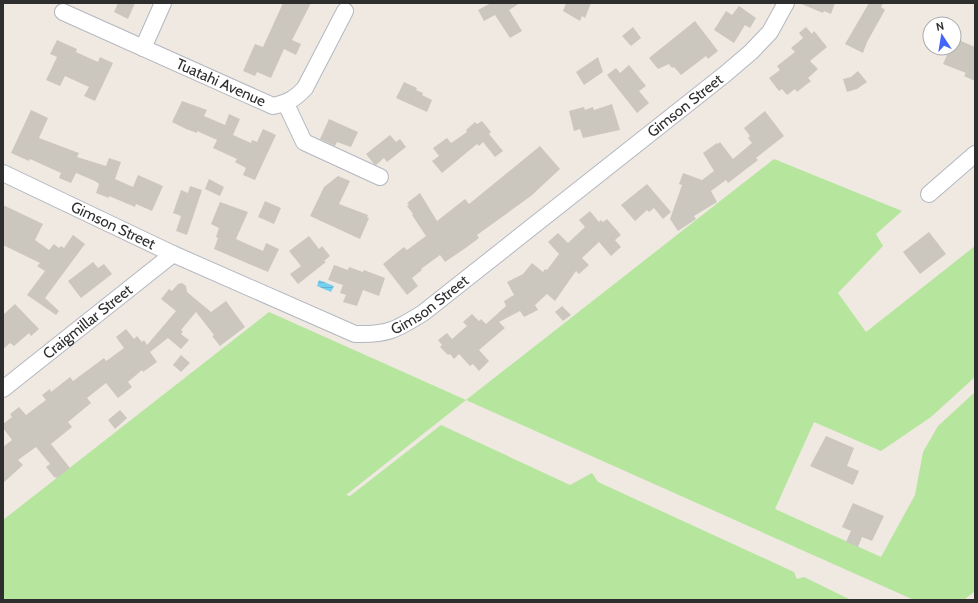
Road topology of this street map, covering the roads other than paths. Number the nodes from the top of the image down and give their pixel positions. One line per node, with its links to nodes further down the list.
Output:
1 (164, 3): 5 (street)
2 (786, 3): 11 (street, Gimson Street)
3 (345, 11): 6 (street, Tuatahi Avenue)
4 (63, 12): 5 (street, Tuatahi Avenue)
5 (143, 48): 6 (street, Tuatahi Avenue)
6 (286, 104): 9 (street)
7 (975, 154): 10 (street)
8 (3, 173): 11 (street, Gimson Street)
9 (380, 177)
10 (929, 194)
11 (173, 254): 12 (street, Craigmillar Street)
12 (3, 389)

